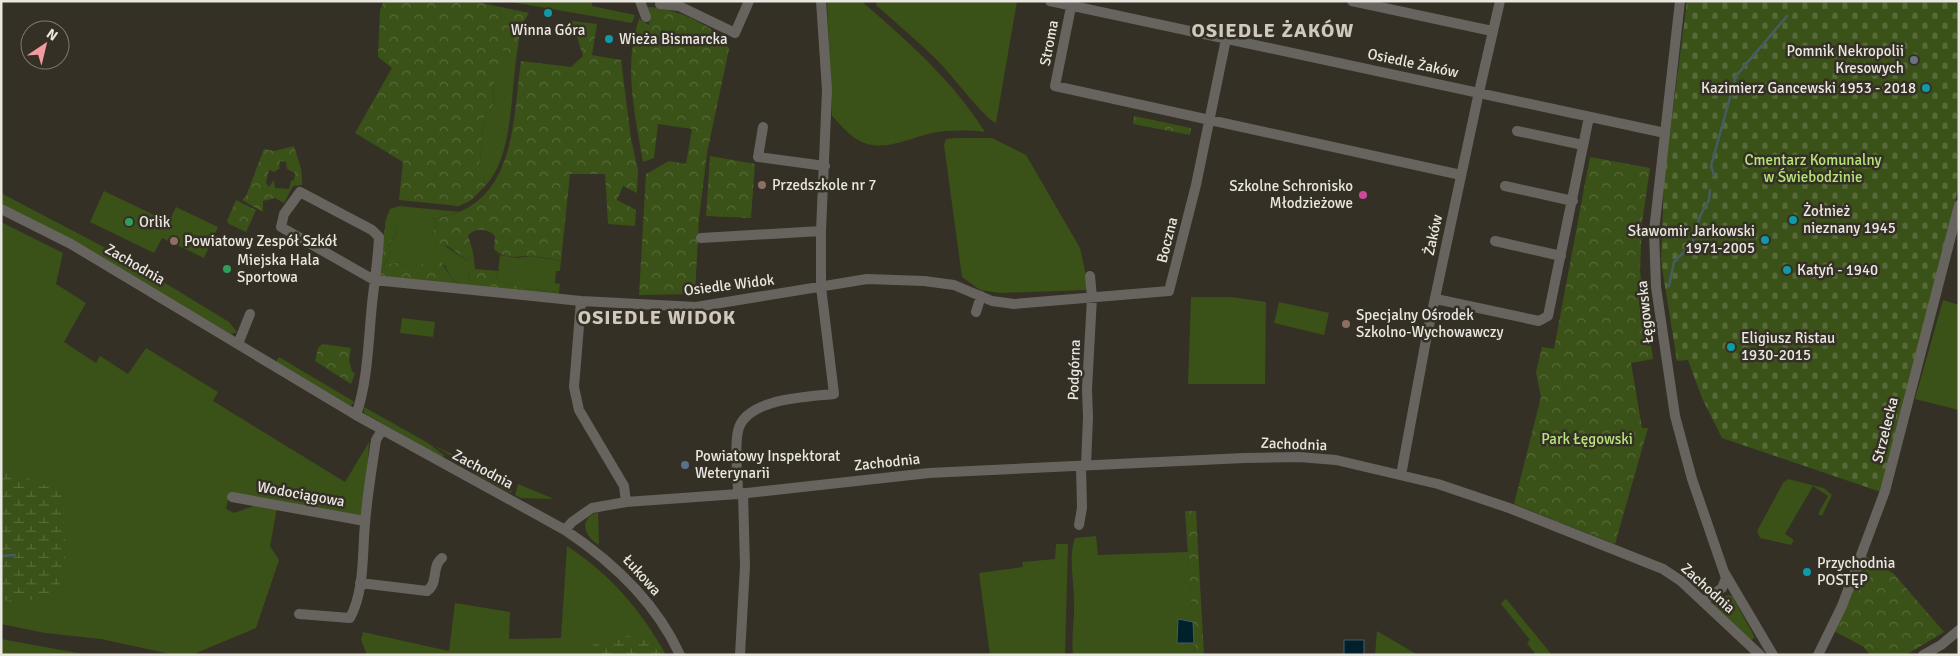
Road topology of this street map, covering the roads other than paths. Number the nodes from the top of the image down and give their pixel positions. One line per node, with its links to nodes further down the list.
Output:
1 (640, 1): 11 (street)
2 (749, 1): 9 (street)
3 (821, 1): 21 (street)
4 (1050, 1): 10 (street, Osiedle Żaków)
5 (1352, 1): 12 (street)
6 (1500, 1): 12 (street, Żaków)
7 (1680, 1): 19 (street, Łęgowska)
8 (660, 4): 9 (street)
9 (680, 4)
10 (1072, 4): 13 (street, Osiedle Żaków); 16 (street, Stroma)
11 (646, 17)
12 (1492, 31): 14 (street, Żaków)
13 (1226, 39): 14 (street, Osiedle Żaków); 16 (street)
14 (1479, 92): 15 (street, Osiedle Żaków); 22 (street, Żaków)
15 (1589, 117): 19 (street, Osiedle Żaków); 20 (street)
16 (1209, 120): 22 (street); 36 (street, Boczna)
17 (763, 127): 21 (street)
18 (1517, 131): 20 (street)
19 (1665, 133): 53 (street, Łęgowska)
20 (1583, 145): 24 (street)
21 (825, 166): 27 (street)
22 (1461, 175): 37 (street, Żaków)
23 (1505, 186): 24 (street)
24 (1573, 201): 31 (street)
25 (1959, 205): 30 (street, Strzelecka)
26 (1, 209): 41 (street, Zachodnia)
27 (821, 230): 28 (street); 34 (street)
28 (702, 238)
29 (1495, 241): 31 (street)
30 (1954, 245): 62 (street, Strzelecka)
31 (1561, 256): 37 (street)
32 (1090, 276): 36 (street, Podgórna)
33 (374, 280): 33 (street, Osiedle Widok); 38 (street, Osiedle Widok); 42 (street, Osiedle Widok)
34 (821, 286): 35 (street, Osiedle Widok); 38 (street, Osiedle Widok); 46 (street)
35 (981, 296): 36 (street, Osiedle Widok); 39 (street)
36 (1092, 297): 44 (street, Podgórna)
37 (1436, 299): 45 (street, Żaków)
38 (581, 300): 48 (street)
39 (976, 312)
40 (250, 314): 41 (street)
41 (238, 344): 42 (street, Zachodnia)
42 (356, 415): 43 (street, Zachodnia)
43 (382, 430): 49 (street, Wodociągowa); 51 (street, Zachodnia)
44 (1084, 466): 45 (street, Zachodnia); 46 (street, Zachodnia); 50 (street, Podgórna)
45 (1401, 475): 55 (street, Zachodnia)
46 (741, 493): 48 (street, Zachodnia); 59 (street)
47 (232, 497): 49 (street, Wodociągowa)
48 (626, 502): 51 (street, Zachodnia)
49 (365, 521): 54 (street, Wodociągowa)
50 (1078, 524)
51 (566, 530): 58 (street, Łukowa)
52 (442, 558): 54 (street)
53 (1723, 569): 55 (street); 61 (street, Zachodnia)
54 (360, 583): 56 (street, Wodociągowa)
55 (1703, 602): 60 (street, Zachodnia)
56 (299, 614)
57 (1958, 633): 63 (street)
58 (680, 655)
59 (740, 655)
60 (1760, 655)
61 (1773, 655)
62 (1818, 655)
63 (1923, 655)

